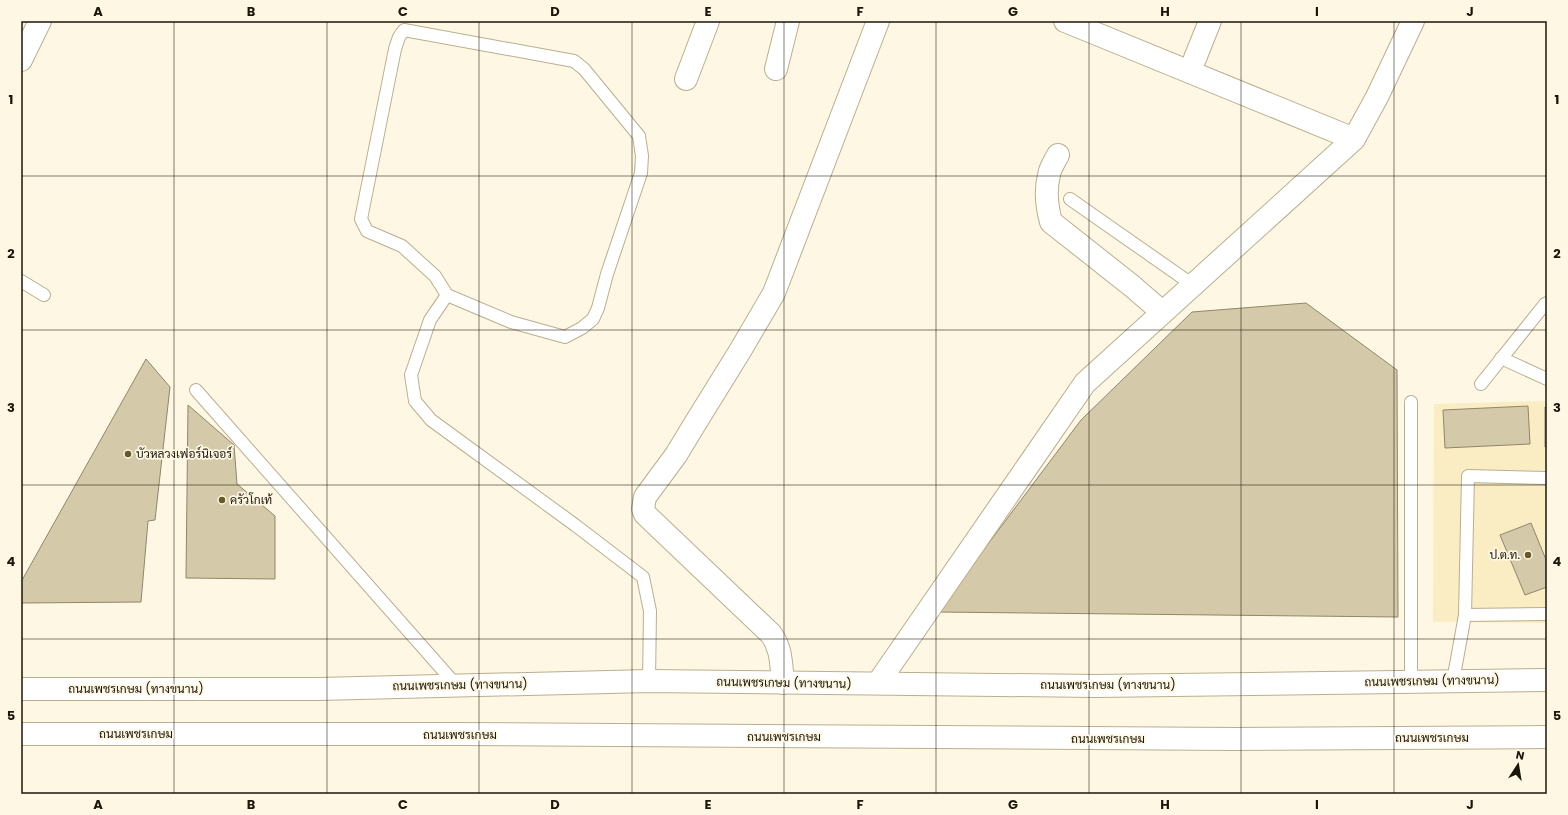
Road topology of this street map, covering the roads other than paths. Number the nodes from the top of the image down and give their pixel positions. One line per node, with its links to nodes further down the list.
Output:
1 (40, 21): 8 (main road)
2 (708, 21): 11 (main road)
3 (788, 21): 9 (main road)
4 (878, 21): 33 (main road)
5 (1065, 21): 10 (main road)
6 (1210, 21): 10 (main road)
7 (1413, 21): 12 (main road)
8 (21, 60)
9 (776, 69)
10 (1190, 71): 12 (main road)
11 (686, 79)
12 (1354, 139): 16 (main road)
13 (1058, 155): 20 (main road)
14 (1070, 198): 16 (lane)
15 (21, 280): 18 (lane)
16 (1193, 285): 20 (main road)
17 (447, 294): 17 (lane); 30 (lane)
18 (44, 295)
19 (1547, 304): 21 (lane)
20 (1162, 312): 34 (main road)
21 (1501, 358): 22 (lane); 23 (lane)
22 (1547, 379)
23 (1481, 384)
24 (196, 390): 35 (lane)
25 (1411, 402): 31 (lane)
26 (1547, 478): 28 (lane)
27 (1547, 614): 28 (lane)
28 (1465, 615): 32 (lane)
29 (1547, 680): 32 (main road, ถนนเพชรเกษม (ทางขนาน))
30 (649, 681): 33 (main road, ถนนเพชรเกษม (ทางขนาน)); 35 (main road, ถนนเพชรเกษม (ทางขนาน))
31 (1411, 681): 32 (main road, ถนนเพชรเกษม (ทางขนาน)); 34 (main road, ถนนเพชรเกษม (ทางขนาน))
32 (1453, 681)
33 (783, 683): 34 (main road, ถนนเพชรเกษม (ทางขนาน))
34 (878, 683)
35 (456, 685): 36 (main road, ถนนเพชรเกษม (ทางขนาน))
36 (21, 689)
37 (21, 734): 38 (main road, ถนนเพชรเกษม)
38 (1547, 737)

